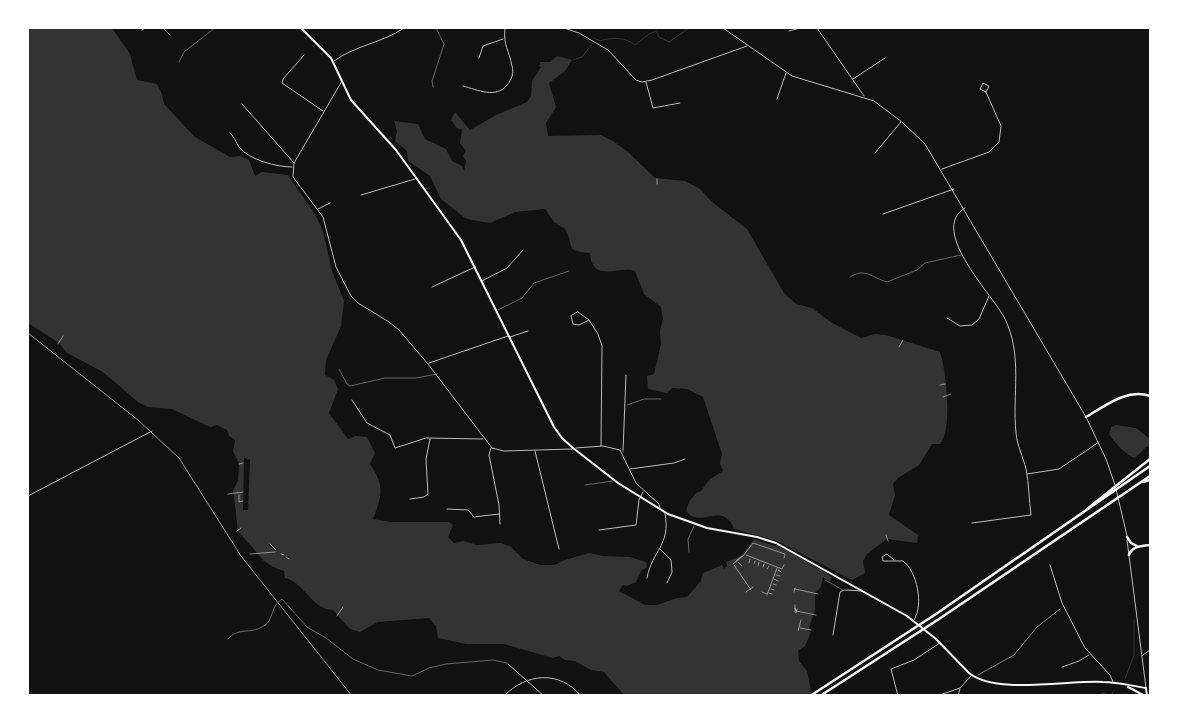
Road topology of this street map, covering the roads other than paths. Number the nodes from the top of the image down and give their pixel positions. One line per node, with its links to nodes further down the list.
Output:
1 (145, 28): 12 (street)
2 (164, 28): 14 (lane)
3 (215, 28): 21 (lane)
4 (301, 28): 20 (main road)
5 (404, 28): 20 (street)
6 (436, 28): 27 (lane)
7 (506, 28): 15 (street)
8 (564, 28): 25 (street)
9 (723, 28): 16 (street)
10 (800, 28): 13 (street)
11 (817, 28): 23 (street)
12 (142, 30)
13 (789, 31)
14 (170, 34)
15 (504, 39): 18 (street); 26 (street)
16 (747, 46): 22 (street); 25 (street)
17 (304, 55): 33 (street)
18 (479, 58)
19 (885, 58): 23 (street)
20 (333, 61): 24 (main road)
21 (179, 62)
22 (786, 73): 29 (street); 30 (street)
23 (852, 79): 29 (street)
24 (342, 81): 33 (street); 40 (main road)
25 (646, 81): 31 (street)
26 (463, 86)
27 (433, 87)
28 (986, 92): 39 (street)
29 (864, 96): 34 (street)
30 (777, 99)
31 (680, 103)
32 (242, 104): 37 (street)
33 (324, 112): 37 (street)
34 (902, 122): 36 (street); 39 (street)
35 (230, 133): 38 (street)
36 (875, 153)
37 (294, 163): 38 (street)
38 (292, 167): 45 (street)
39 (942, 169): 41 (street)
40 (417, 178): 42 (street); 49 (main road)
41 (954, 189): 44 (street); 46 (street)
42 (361, 195)
43 (330, 203): 45 (street)
44 (965, 208): 48 (street); 68 (street)
45 (318, 209): 60 (street)
46 (883, 214)
47 (523, 250): 52 (street)
48 (961, 254): 51 (lane); 54 (street)
49 (475, 267): 52 (main road); 53 (street)
50 (568, 271): 55 (lane)
51 (850, 277)
52 (482, 281): 55 (main road)
53 (432, 287)
54 (990, 296): 56 (street); 82 (street)
55 (496, 311): 59 (main road)
56 (947, 318)
57 (589, 320): 57 (street); 73 (street)
58 (528, 331): 59 (street)
59 (509, 337): 60 (street); 75 (main road)
60 (428, 364): 62 (street)
61 (339, 369): 62 (lane)
62 (436, 374): 71 (street)
63 (626, 375): 67 (street)
64 (1150, 396): 68 (highway)
65 (661, 398): 67 (lane)
66 (352, 400): 70 (street)
67 (625, 405): 77 (street)
68 (1086, 417): 72 (street)
69 (152, 432): 90 (street)
70 (430, 438): 71 (street); 92 (street)
71 (484, 439): 74 (street)
72 (1099, 442): 82 (street); 101 (street)
73 (601, 446): 75 (street); 77 (street)
74 (491, 447): 76 (street); 96 (street)
75 (573, 448): 76 (street); 84 (main road)
76 (534, 450): 104 (street)
77 (623, 452): 81 (street)
78 (684, 459): 81 (street)
79 (1150, 459): 89 (highway)
80 (1150, 466): 89 (highway)
81 (629, 469): 88 (street)
82 (1027, 474): 97 (street)
83 (1150, 476): 86 (highway)
84 (614, 480): 87 (lane); 91 (main road)
85 (1150, 480): 86 (highway)
86 (1141, 482): 136 (highway)
87 (585, 485)
88 (644, 492): 91 (street); 94 (street)
89 (1111, 492): 135 (highway)
90 (28, 496)
91 (640, 496): 94 (main road); 100 (street)
92 (410, 499)
93 (447, 509): 96 (street)
94 (659, 509): 95 (main road)
95 (665, 512): 99 (main road); 105 (street)
96 (500, 514): 98 (street)
97 (972, 523)
98 (500, 524)
99 (694, 524): 106 (lane); 114 (main road)
100 (599, 530)
101 (1127, 537): 103 (highway); 107 (street)
102 (1150, 545): 103 (highway)
103 (1139, 547): 107 (highway)
104 (559, 549)
105 (659, 549): 110 (street); 112 (street)
106 (689, 552)
107 (1129, 555): 121 (street)
108 (894, 560): 108 (street); 115 (street)
109 (1050, 565): 120 (street)
110 (647, 578)
111 (824, 580): 113 (lane)
112 (667, 583)
113 (844, 590): 114 (street); 116 (street)
114 (863, 591): 115 (main road)
115 (914, 620): 118 (main road)
116 (833, 635)
117 (228, 638): 122 (lane)
118 (941, 642): 124 (main road); 137 (street)
119 (1150, 650): 121 (street)
120 (1090, 654): 123 (street); 126 (street)
121 (1142, 655): 129 (street)
122 (508, 664): 125 (street)
123 (1062, 667)
124 (972, 675): 126 (main road); 128 (street)
125 (528, 679): 130 (street); 133 (street); 134 (street)
126 (1114, 683): 127 (main road)
127 (1126, 686): 129 (main road); 140 (main road)
128 (960, 688): 138 (street); 139 (street)
129 (1146, 688): 140 (main road)
130 (506, 693): 131 (street); 132 (street)
131 (504, 696)
132 (509, 696)
133 (544, 696)
134 (581, 696)
135 (810, 696)
136 (820, 696)
137 (898, 696)
138 (937, 696)
139 (958, 696)
140 (1146, 696)

